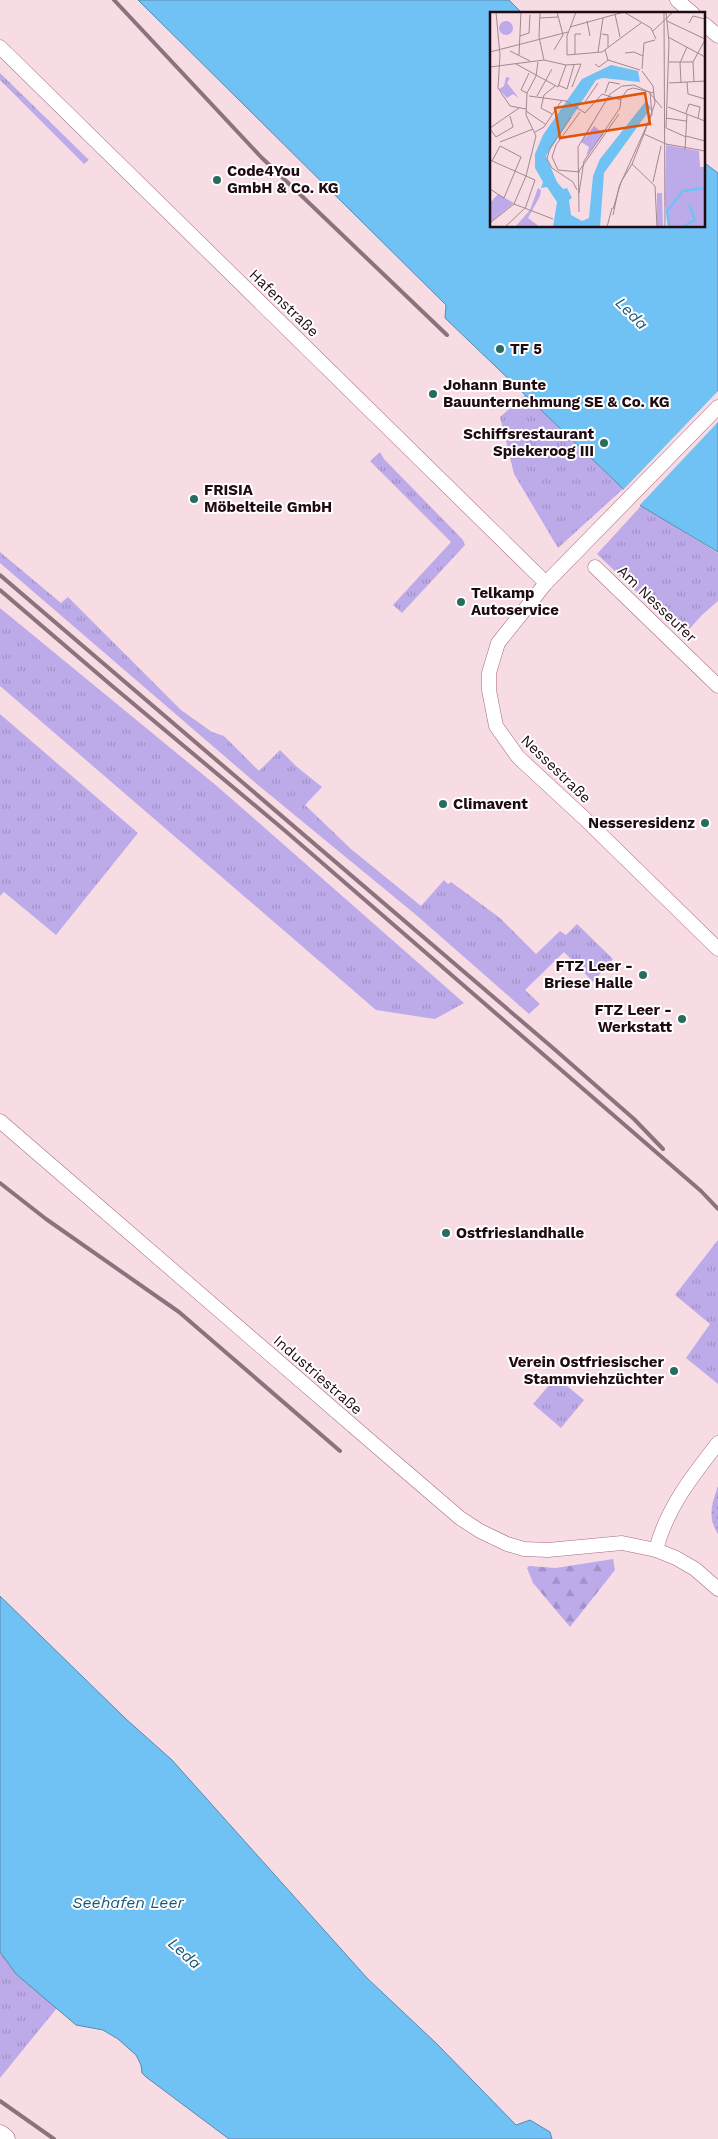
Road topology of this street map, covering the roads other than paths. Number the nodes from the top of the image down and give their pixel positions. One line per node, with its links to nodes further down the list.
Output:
1 (677, 0): 2 (street)
2 (691, 12)
3 (706, 26): 4 (street)
4 (718, 36)
5 (0, 47): 8 (street, Hafenstraße)
6 (718, 407): 8 (street, Nessestraße)
7 (595, 567): 9 (street, Am Nesseufer)
8 (546, 583): 10 (street, Nessestraße)
9 (718, 686)
10 (718, 949)
11 (0, 1121): 13 (street, Industriestraße)
12 (718, 1442): 13 (street)
13 (656, 1550): 14 (street)
14 (718, 1589)
15 (0, 2135): 16 (main road)
16 (5, 2139)

